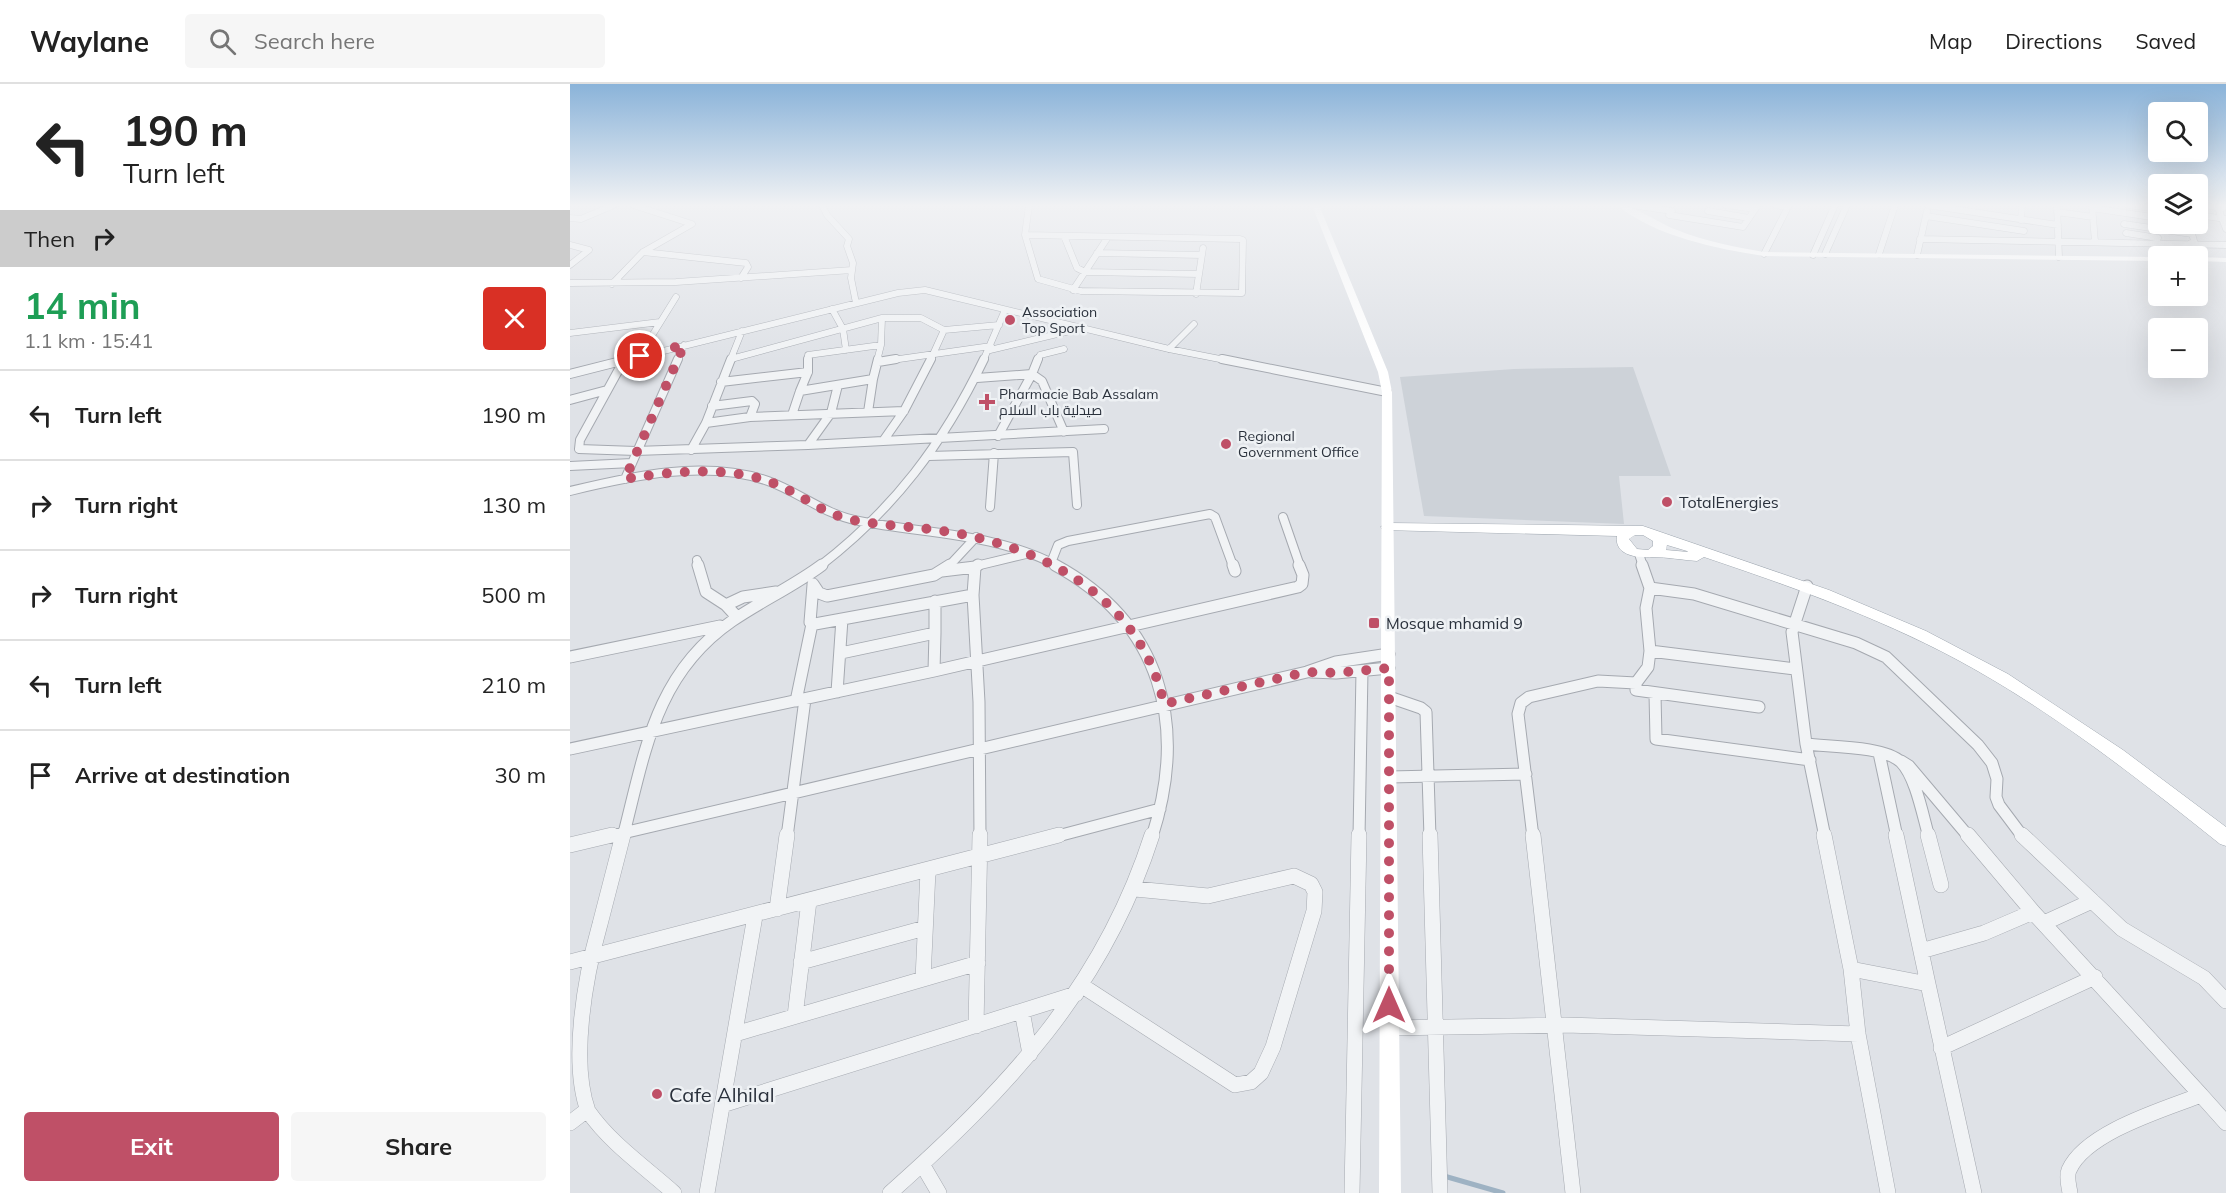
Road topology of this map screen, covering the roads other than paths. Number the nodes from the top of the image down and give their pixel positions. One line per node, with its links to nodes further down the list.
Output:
1 (638, 257): 20 (street)
2 (688, 257): 18 (street)
3 (852, 257): 15 (street)
4 (1031, 257): 22 (street)
5 (1072, 257): 16 (street)
6 (1095, 257): 16 (street)
7 (1202, 257): 17 (street)
8 (1243, 257): 23 (street)
9 (1336, 257): 59 (main road)
10 (2041, 257): 11 (main road)
11 (2059, 257): 12 (main road)
12 (2148, 259)
13 (2208, 259): 14 (main road)
14 (2226, 260)
15 (851, 272): 18 (street); 21 (street); 25 (street)
16 (1085, 272): 17 (street); 22 (street)
17 (1199, 274): 23 (street)
18 (741, 278): 20 (street)
19 (570, 283): 20 (street)
20 (612, 284)
21 (570, 288)
22 (1073, 290): 23 (street)
23 (1196, 294)
24 (676, 297): 29 (street)
25 (856, 303): 26 (street); 27 (street)
26 (832, 309): 33 (street); 35 (street)
27 (1005, 310): 31 (street); 32 (street)
28 (882, 318): 33 (street); 34 (street); 39 (street)
29 (660, 322): 36 (street); 46 (street)
30 (1194, 324): 42 (street)
31 (999, 325): 34 (street); 40 (street)
32 (1081, 328): 40 (street); 42 (street)
33 (843, 329): 37 (street); 43 (street)
34 (944, 330): 44 (street)
35 (742, 331): 38 (street); 47 (street)
36 (571, 335)
37 (810, 337): 45 (street); 47 (street)
38 (684, 345): 46 (street); 75 (street)
39 (881, 345): 43 (street); 49 (street)
40 (990, 348): 44 (street); 53 (street)
41 (1064, 349): 52 (street)
42 (1169, 349): 59 (street)
43 (846, 350): 45 (street)
44 (936, 352): 49 (street); 62 (street)
45 (808, 355): 50 (street)
46 (640, 356): 48 (street)
47 (731, 359): 55 (street)
48 (624, 360): 51 (street); 57 (street)
49 (878, 362): 54 (street)
50 (808, 372): 55 (street); 58 (street)
51 (570, 374)
52 (1032, 374): 53 (street); 69 (street); 70 (street)
53 (977, 378): 71 (street)
54 (873, 379): 56 (street); 63 (street)
55 (721, 382): 61 (street)
56 (838, 385): 58 (street); 64 (street)
57 (607, 390): 60 (street); 75 (street)
58 (800, 391): 65 (street)
59 (1388, 392): 86 (main road)
60 (570, 400)
61 (712, 405): 66 (street); 67 (street)
62 (904, 411): 63 (street); 72 (street)
63 (868, 412): 64 (street)
64 (831, 413): 65 (street); 73 (street)
65 (792, 415): 66 (street)
66 (750, 417): 67 (street)
67 (706, 423): 74 (street)
68 (1104, 429): 69 (street)
69 (1064, 432): 70 (street)
70 (999, 436): 71 (street)
71 (940, 438): 72 (street); 77 (street)
72 (883, 441): 73 (street)
73 (808, 445): 74 (street)
74 (691, 450): 75 (street)
75 (636, 451): 78 (street)
76 (994, 453): 77 (street); 82 (street); 83 (street)
77 (929, 456): 85 (street)
78 (632, 463): 79 (street); 80 (street)
79 (570, 466)
80 (625, 479): 81 (street); 85 (street)
81 (570, 491)
82 (1077, 505)
83 (990, 507)
84 (1283, 517): 112 (street)
85 (872, 523): 89 (street); 100 (street)
86 (1388, 527): 87 (main road); 118 (main road)
87 (1569, 532): 88 (main road); 91 (main road)
88 (1627, 532): 90 (main road); 91 (main road)
89 (976, 537): 92 (street); 98 (street)
90 (1658, 537): 93 (main road); 94 (main road)
91 (1632, 551): 93 (main road); 102 (street)
92 (1032, 553): 96 (street); 97 (street)
93 (1653, 553): 94 (main road)
94 (1718, 559): 101 (main road)
95 (697, 560): 106 (street)
96 (1051, 563): 99 (street); 112 (street)
97 (975, 567): 98 (street); 104 (street)
98 (942, 571): 100 (street)
99 (1235, 571)
100 (810, 580): 103 (street); 109 (street)
101 (1807, 586): 110 (street); 143 (main road)
102 (1650, 588): 110 (street); 114 (street)
103 (779, 591): 106 (street); 107 (street)
104 (974, 595): 105 (street); 117 (street)
105 (935, 601): 108 (street); 113 (street)
106 (726, 605): 107 (street)
107 (737, 617): 111 (street)
108 (842, 619): 109 (street); 115 (street)
109 (812, 624): 127 (street)
110 (1794, 624): 119 (street); 150 (street)
111 (723, 626): 116 (street); 130 (street)
112 (1129, 626): 117 (street); 128 (street)
113 (935, 633): 115 (street); 120 (street)
114 (1650, 651): 119 (street); 123 (street)
115 (841, 653): 124 (street)
116 (570, 657)
117 (979, 661): 120 (street); 132 (street)
118 (1389, 661): 121 (street); 122 (street); 126 (main road)
119 (1795, 669): 131 (street)
120 (934, 671): 124 (street)
121 (1362, 671): 122 (street); 187 (street)
122 (1307, 672): 128 (street)
123 (1636, 683): 125 (street); 137 (street)
124 (837, 692): 127 (street)
125 (1655, 694): 129 (street); 135 (street)
126 (1389, 696): 138 (street); 139 (main road)
127 (800, 700): 130 (street); 140 (street)
128 (1164, 704): 132 (street); 141 (street)
129 (1759, 707)
130 (651, 733): 133 (street); 142 (street)
131 (1806, 744): 134 (street); 135 (street)
132 (980, 748): 140 (street); 145 (street)
133 (570, 749)
134 (1879, 753): 136 (street); 156 (street)
135 (1810, 760): 161 (street)
136 (1901, 761): 147 (street); 152 (street)
137 (1526, 774): 138 (street); 171 (street)
138 (1426, 775): 139 (street); 170 (street)
139 (1389, 777): 172 (main road)
140 (793, 792): 142 (street); 151 (street)
141 (1160, 809): 145 (street); 148 (street)
142 (624, 832): 144 (street); 157 (street)
143 (2226, 838)
144 (570, 845)
145 (981, 856): 146 (street); 160 (street)
146 (928, 871): 149 (street); 155 (street)
147 (1941, 885)
148 (1135, 889): 165 (street); 165 (street)
149 (809, 901): 151 (street); 159 (street)
150 (2092, 901): 154 (street); 166 (street)
151 (777, 909): 153 (street)
152 (2033, 912): 154 (street); 156 (street)
153 (755, 915): 157 (street); 173 (street)
154 (2044, 923): 162 (street)
155 (926, 928): 159 (street); 163 (street)
156 (1921, 951): 164 (street)
157 (592, 957): 158 (street); 179 (street)
158 (570, 962)
159 (801, 962): 168 (street)
160 (978, 963): 163 (street); 169 (street)
161 (1851, 969): 164 (street); 174 (street)
162 (2095, 977): 175 (street); 177 (street)
163 (923, 979): 168 (street)
164 (1928, 984): 175 (street)
165 (1078, 990): 167 (street); 176 (street)
166 (2226, 1001)
167 (1022, 1011): 169 (street); 176 (street)
168 (795, 1016): 173 (street)
169 (976, 1026): 178 (street)
170 (1434, 1026): 171 (street); 172 (street); 189 (street)
171 (1556, 1026): 174 (street); 190 (street)
172 (1389, 1028): 188 (main road)
173 (735, 1034): 178 (street)
174 (1858, 1034): 191 (street)
175 (1941, 1048): 192 (street)
176 (1030, 1054): 182 (street)
177 (2201, 1095): 181 (street); 193 (street)
178 (722, 1105): 184 (street)
179 (587, 1110): 180 (street); 183 (street)
180 (570, 1123)
181 (2226, 1123)
182 (922, 1164): 185 (street); 186 (street)
183 (674, 1193)
184 (707, 1193)
185 (890, 1193)
186 (939, 1193)
187 (1352, 1193)
188 (1390, 1193)
189 (1440, 1193)
190 (1573, 1193)
191 (1888, 1193)
192 (1974, 1193)
193 (2070, 1193)

